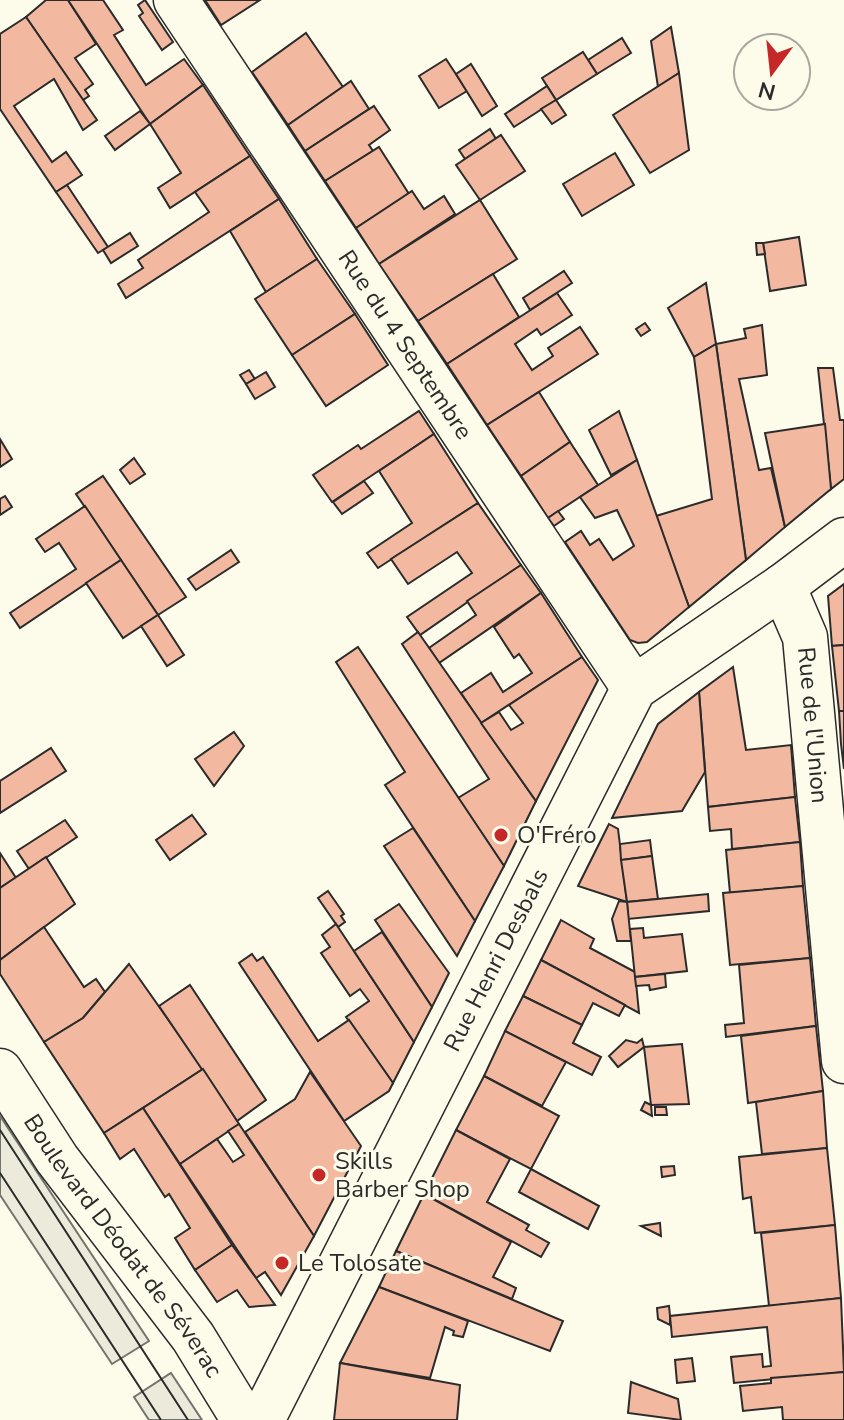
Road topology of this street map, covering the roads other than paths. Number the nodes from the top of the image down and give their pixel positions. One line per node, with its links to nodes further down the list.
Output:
1 (176, 0): 4 (street, Rue du 4 Septembre)
2 (844, 540): 3 (street, Rue Henri Desbals)
3 (783, 586): 4 (street, Rue Henri Desbals); 5 (street, Rue de l'Union)
4 (634, 688): 8 (street, Rue Henri Desbals)
5 (844, 1061)
6 (0, 1071): 7 (street, Boulevard Déodat de Séverac)
7 (244, 1420)
8 (262, 1420)

